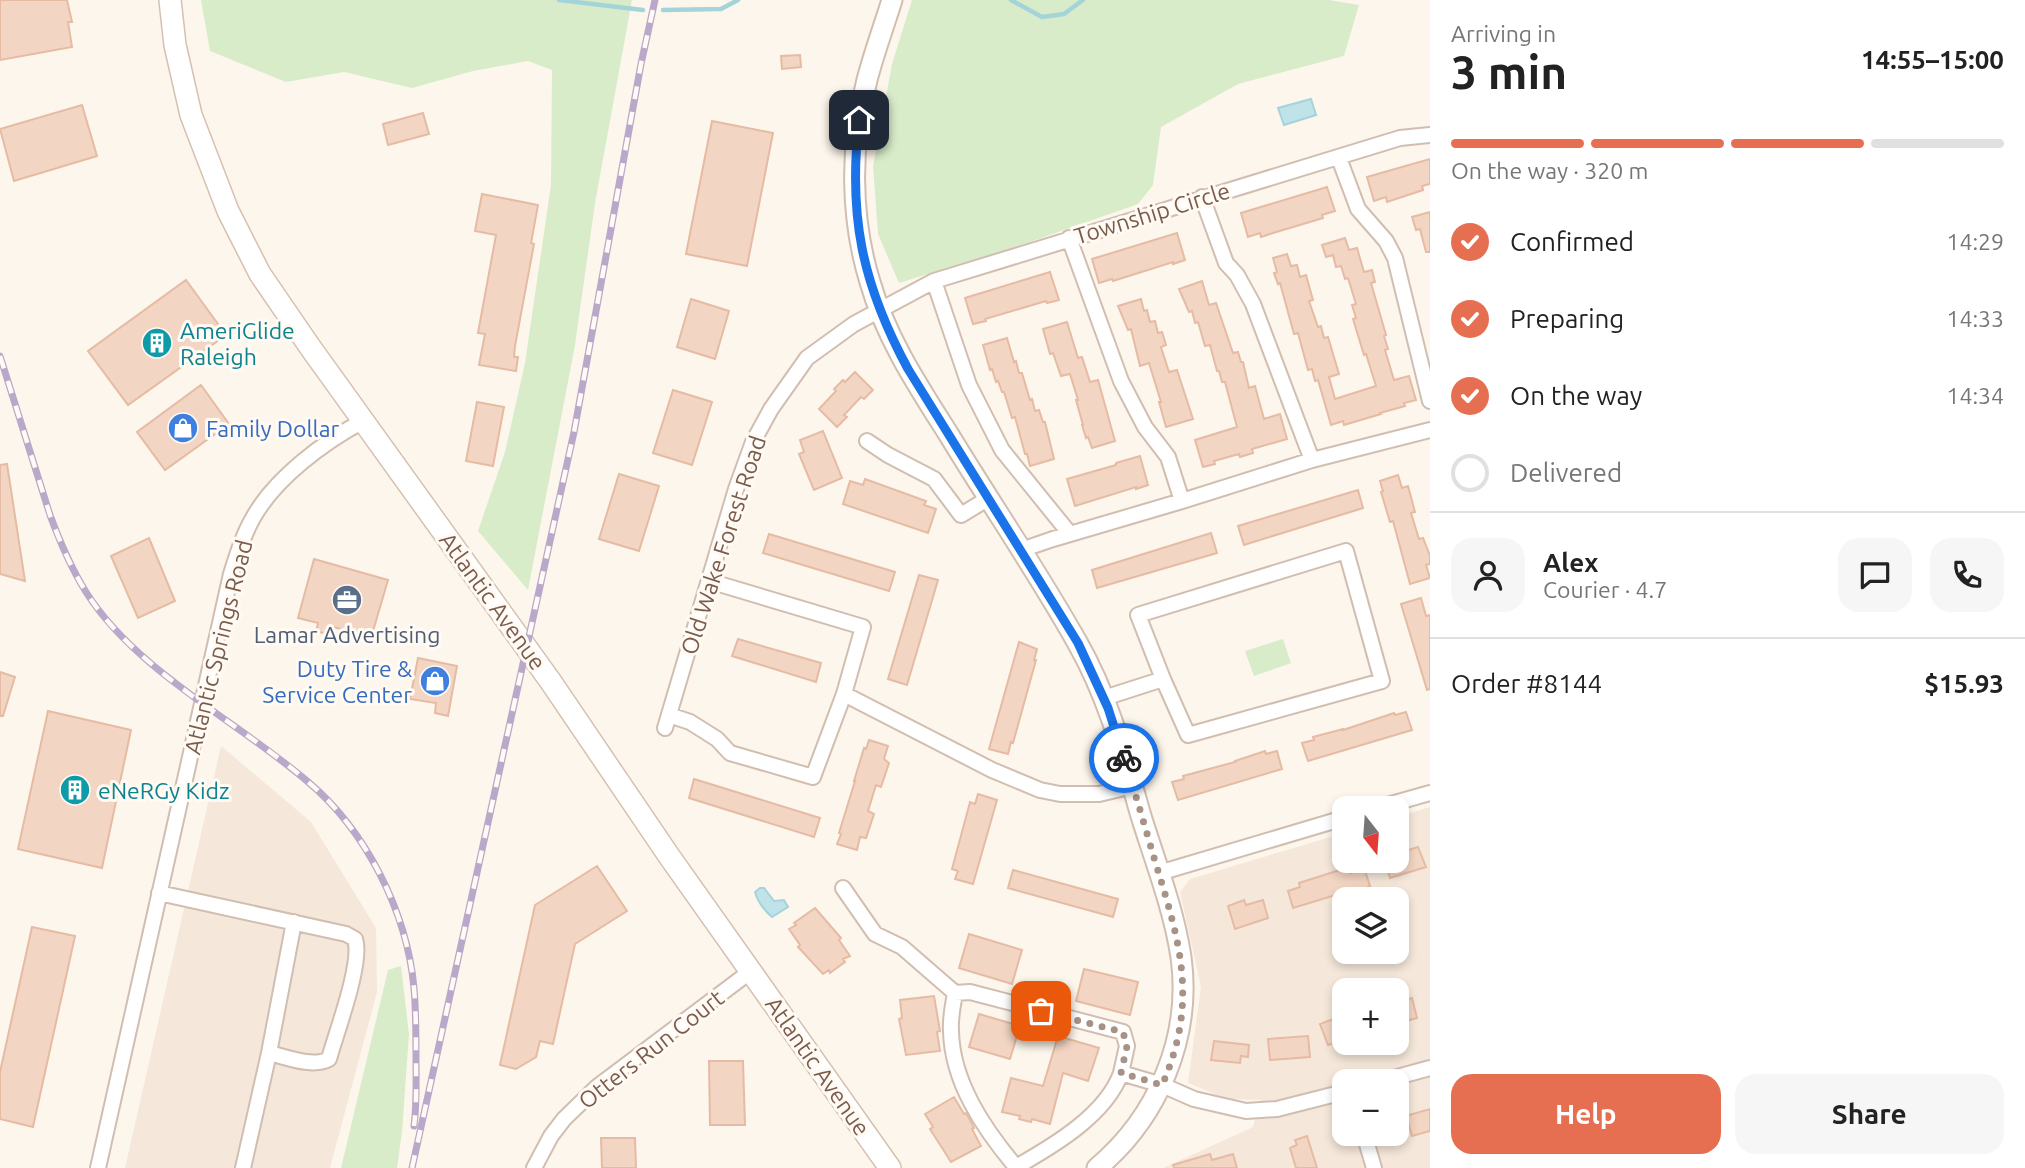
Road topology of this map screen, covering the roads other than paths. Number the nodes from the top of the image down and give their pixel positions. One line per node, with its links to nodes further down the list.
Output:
1 (170, 0): 10 (main road, Atlantic Avenue)
2 (892, 0): 8 (street)
3 (1430, 135): 4 (street, Township Circle)
4 (1339, 158): 5 (street, Township Circle); 9 (street)
5 (1202, 198): 6 (street, Township Circle); 13 (street)
6 (1069, 239): 7 (street, Township Circle); 15 (street)
7 (934, 281): 8 (street, Township Circle); 16 (street)
8 (880, 311): 14 (street); 18 (street, Old Wake Forest Road)
9 (1430, 401)
10 (363, 421): 28 (street, Atlantic Springs Road); 30 (main road, Atlantic Avenue)
11 (1430, 430): 13 (street)
12 (867, 441): 14 (street)
13 (1312, 460): 15 (street)
14 (989, 498): 17 (street)
15 (1182, 501): 16 (street)
16 (1070, 534): 17 (street)
17 (1021, 550): 21 (street)
18 (709, 581): 20 (street); 20 (street, Old Wake Forest Road)
19 (1163, 679): 19 (street); 21 (street)
20 (844, 694): 22 (street)
21 (1104, 698): 22 (street)
22 (1133, 786): 26 (street)
23 (1430, 793): 24 (street)
24 (1409, 799)
25 (1332, 822): 26 (street)
26 (1159, 873): 36 (street)
27 (843, 888): 31 (street)
28 (159, 893): 29 (street); 40 (street, Atlantic Springs Road)
29 (294, 922): 32 (street); 32 (street)
30 (751, 971): 42 (street, Otters Run Court); 43 (main road, Atlantic Avenue)
31 (955, 993): 34 (street); 39 (street)
32 (269, 1053): 41 (street)
33 (1430, 1068): 35 (street)
34 (1121, 1073): 36 (street); 39 (street)
35 (1409, 1074)
36 (1162, 1085): 37 (street); 44 (street)
37 (1332, 1096)
38 (1368, 1146): 45 (street)
39 (1015, 1167)
40 (98, 1168)
41 (243, 1168)
42 (534, 1168)
43 (890, 1168)
44 (1097, 1168)
45 (1374, 1168)

